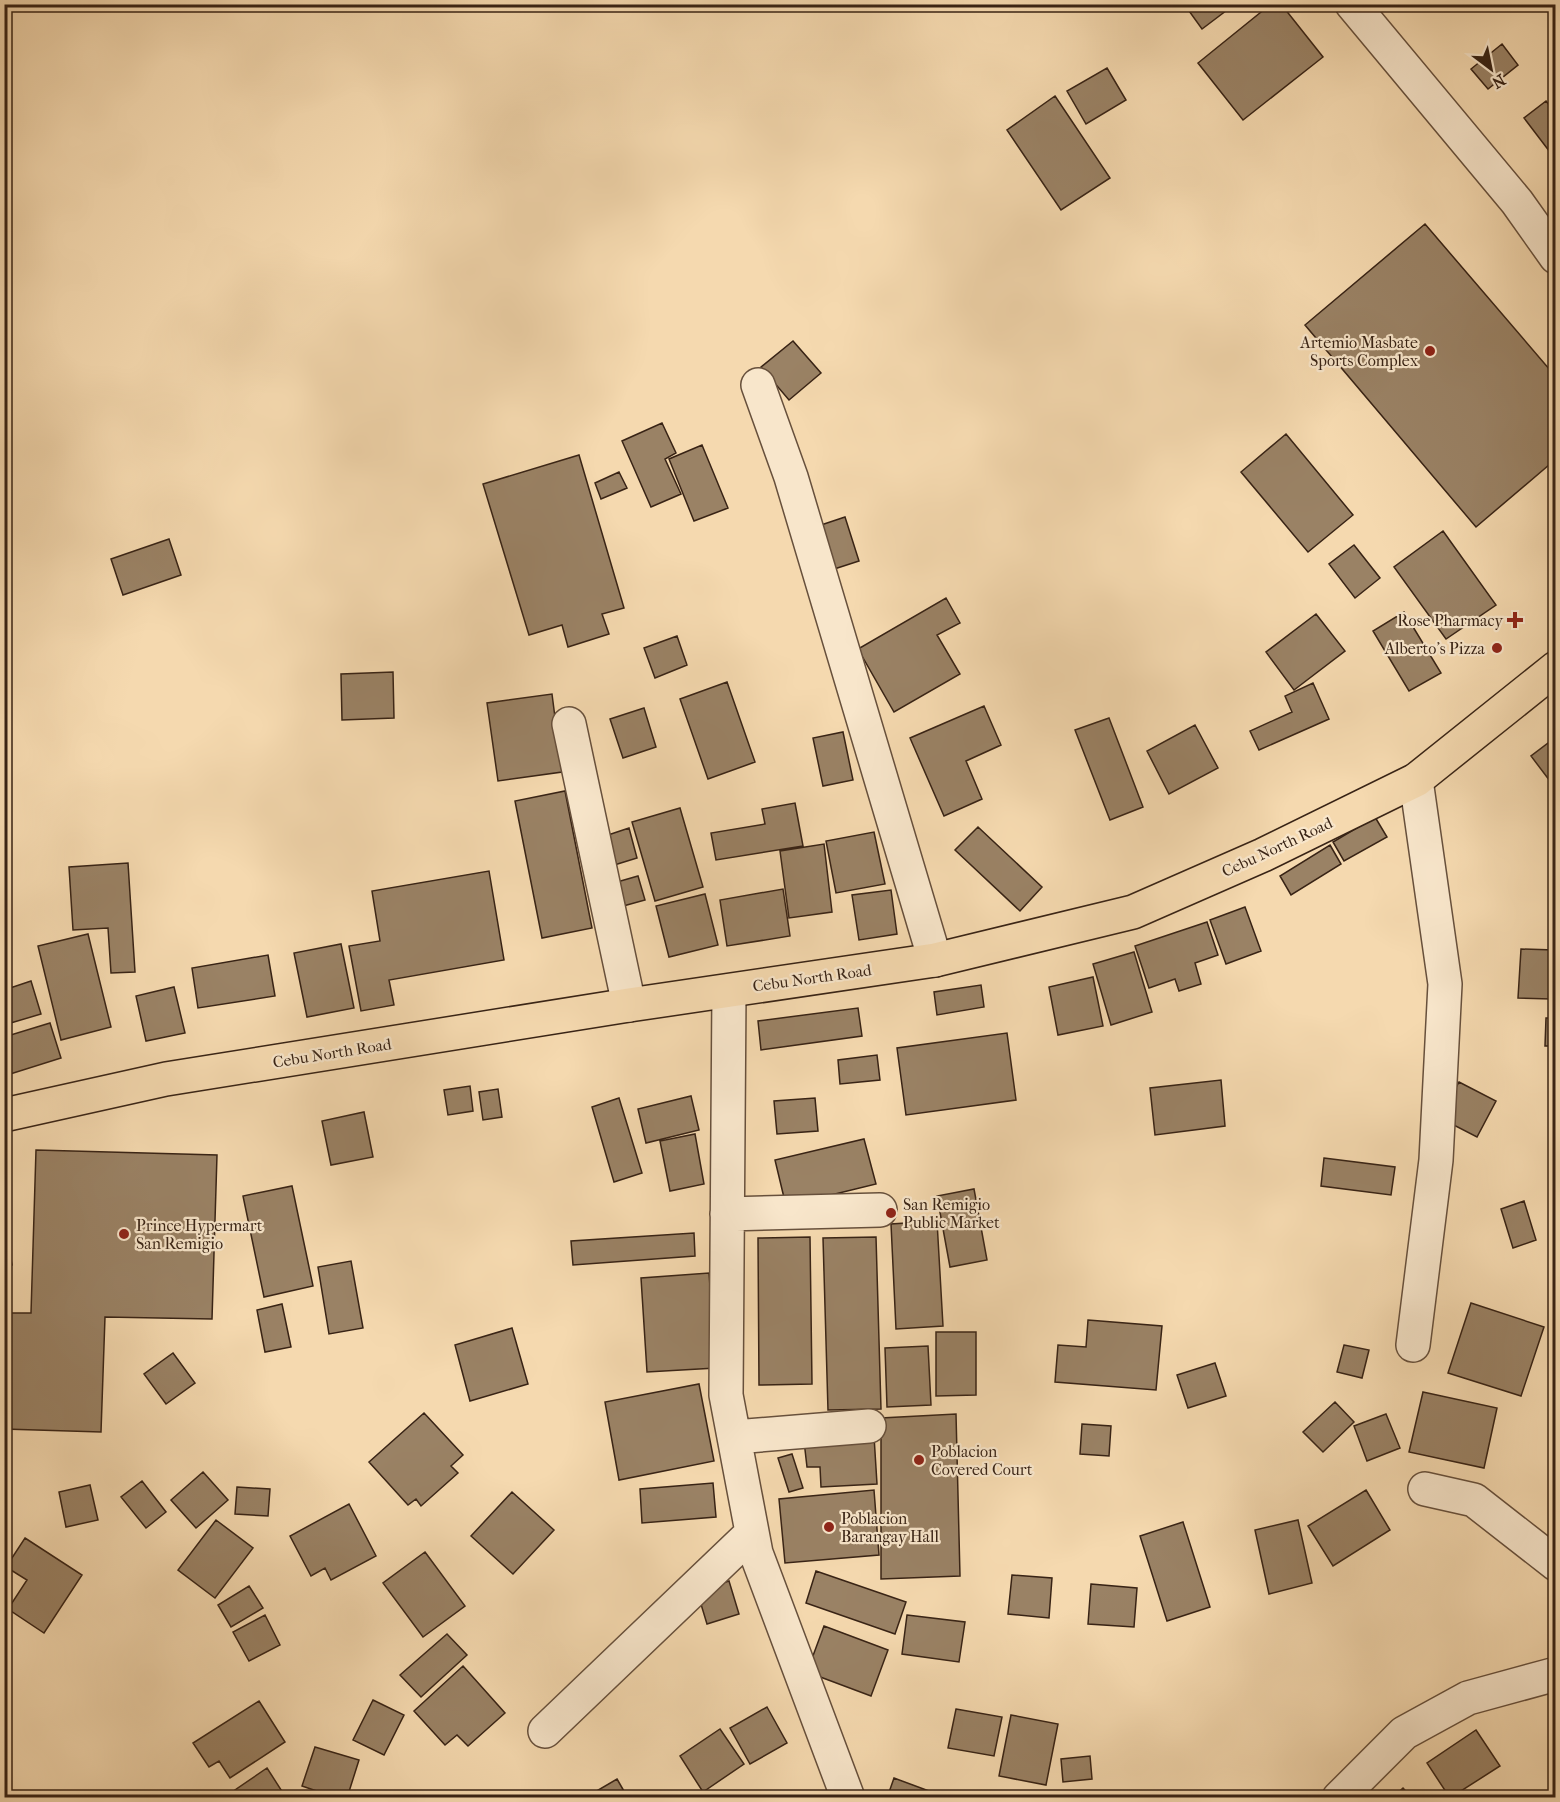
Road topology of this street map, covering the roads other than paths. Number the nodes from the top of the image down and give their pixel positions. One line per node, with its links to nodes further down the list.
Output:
1 (1352, 4): 2 (street)
2 (1556, 257)
3 (758, 385): 7 (street)
4 (1556, 668): 6 (highway, Cebu North Road)
5 (569, 724): 9 (street)
6 (1416, 780): 7 (highway, Cebu North Road); 13 (street)
7 (935, 960): 8 (highway, Cebu North Road)
8 (729, 991): 9 (highway, Cebu North Road); 12 (street)
9 (629, 1005): 10 (highway, Cebu North Road)
10 (4, 1115)
11 (880, 1210): 12 (street)
12 (727, 1214): 15 (street)
13 (1413, 1345)
14 (869, 1426): 15 (street)
15 (735, 1437): 17 (street)
16 (1425, 1489): 18 (street)
17 (752, 1533): 20 (street); 21 (street)
18 (1556, 1564)
19 (1556, 1674): 22 (street)
20 (545, 1731)
21 (848, 1797)
22 (1339, 1797)

